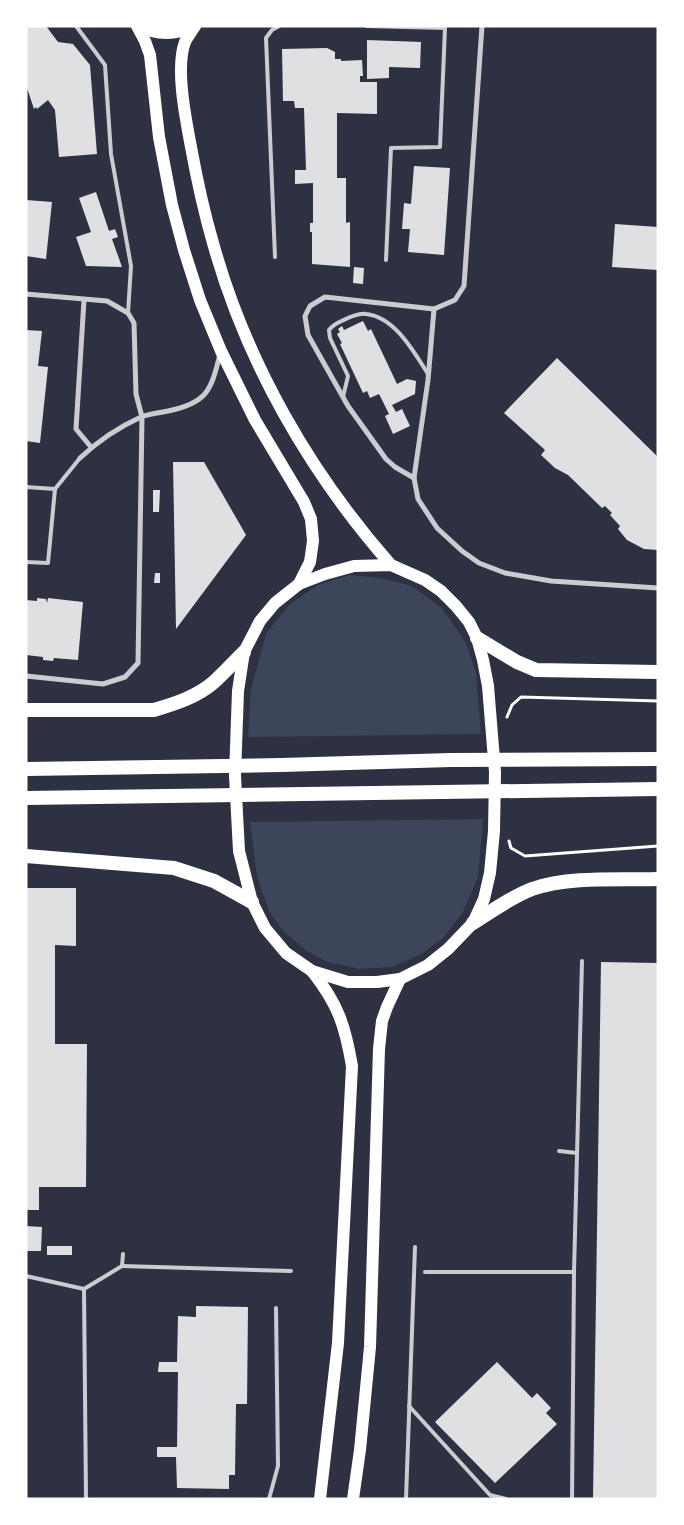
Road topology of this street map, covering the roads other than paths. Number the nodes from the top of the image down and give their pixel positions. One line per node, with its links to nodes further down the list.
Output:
1 (76, 26): 13 (lane)
2 (138, 26): 3 (main road); 14 (main road)
3 (195, 26): 24 (main road)
4 (279, 26): 8 (lane)
5 (366, 26): 7 (lane)
6 (482, 26): 12 (street)
7 (445, 27): 9 (lane)
8 (275, 257)
9 (386, 260)
10 (26, 294): 11 (street)
11 (84, 300): 13 (street); 18 (street)
12 (434, 308): 15 (street); 16 (street)
13 (128, 313): 17 (street)
14 (221, 351): 17 (street); 25 (main road)
15 (428, 374): 16 (lane); 20 (street)
16 (343, 397): 20 (street)
17 (142, 417): 18 (street); 30 (street)
18 (91, 448): 19 (street)
19 (80, 458): 22 (lane)
20 (414, 478): 26 (street)
21 (26, 487): 22 (lane)
22 (55, 489): 23 (lane)
23 (26, 562)
24 (391, 565): 25 (main road); 27 (main road)
25 (299, 584): 28 (main road)
26 (658, 588)
27 (477, 638): 29 (highway); 39 (main road)
28 (244, 652): 31 (highway); 38 (main road)
29 (658, 672)
30 (26, 676)
31 (26, 710)
32 (658, 759): 33 (highway)
33 (26, 769)
34 (658, 789): 35 (highway)
35 (26, 798)
36 (26, 856): 38 (highway)
37 (658, 879): 39 (highway)
38 (252, 902): 41 (main road)
39 (472, 923): 42 (main road)
40 (582, 961): 44 (lane)
41 (312, 971): 42 (main road); 57 (main road)
42 (400, 979): 58 (main road)
43 (559, 1151): 44 (lane)
44 (577, 1153): 50 (lane)
45 (415, 1247): 54 (lane)
46 (123, 1254): 47 (lane)
47 (122, 1266): 48 (lane); 52 (lane)
48 (291, 1270)
49 (425, 1272): 50 (lane)
50 (574, 1272): 61 (lane)
51 (26, 1276): 52 (lane)
52 (84, 1289): 55 (lane)
53 (276, 1308): 56 (lane)
54 (409, 1406): 59 (lane); 60 (lane)
55 (86, 1499)
56 (269, 1499)
57 (320, 1499)
58 (353, 1499)
59 (406, 1499)
60 (506, 1499)
61 (572, 1499)

